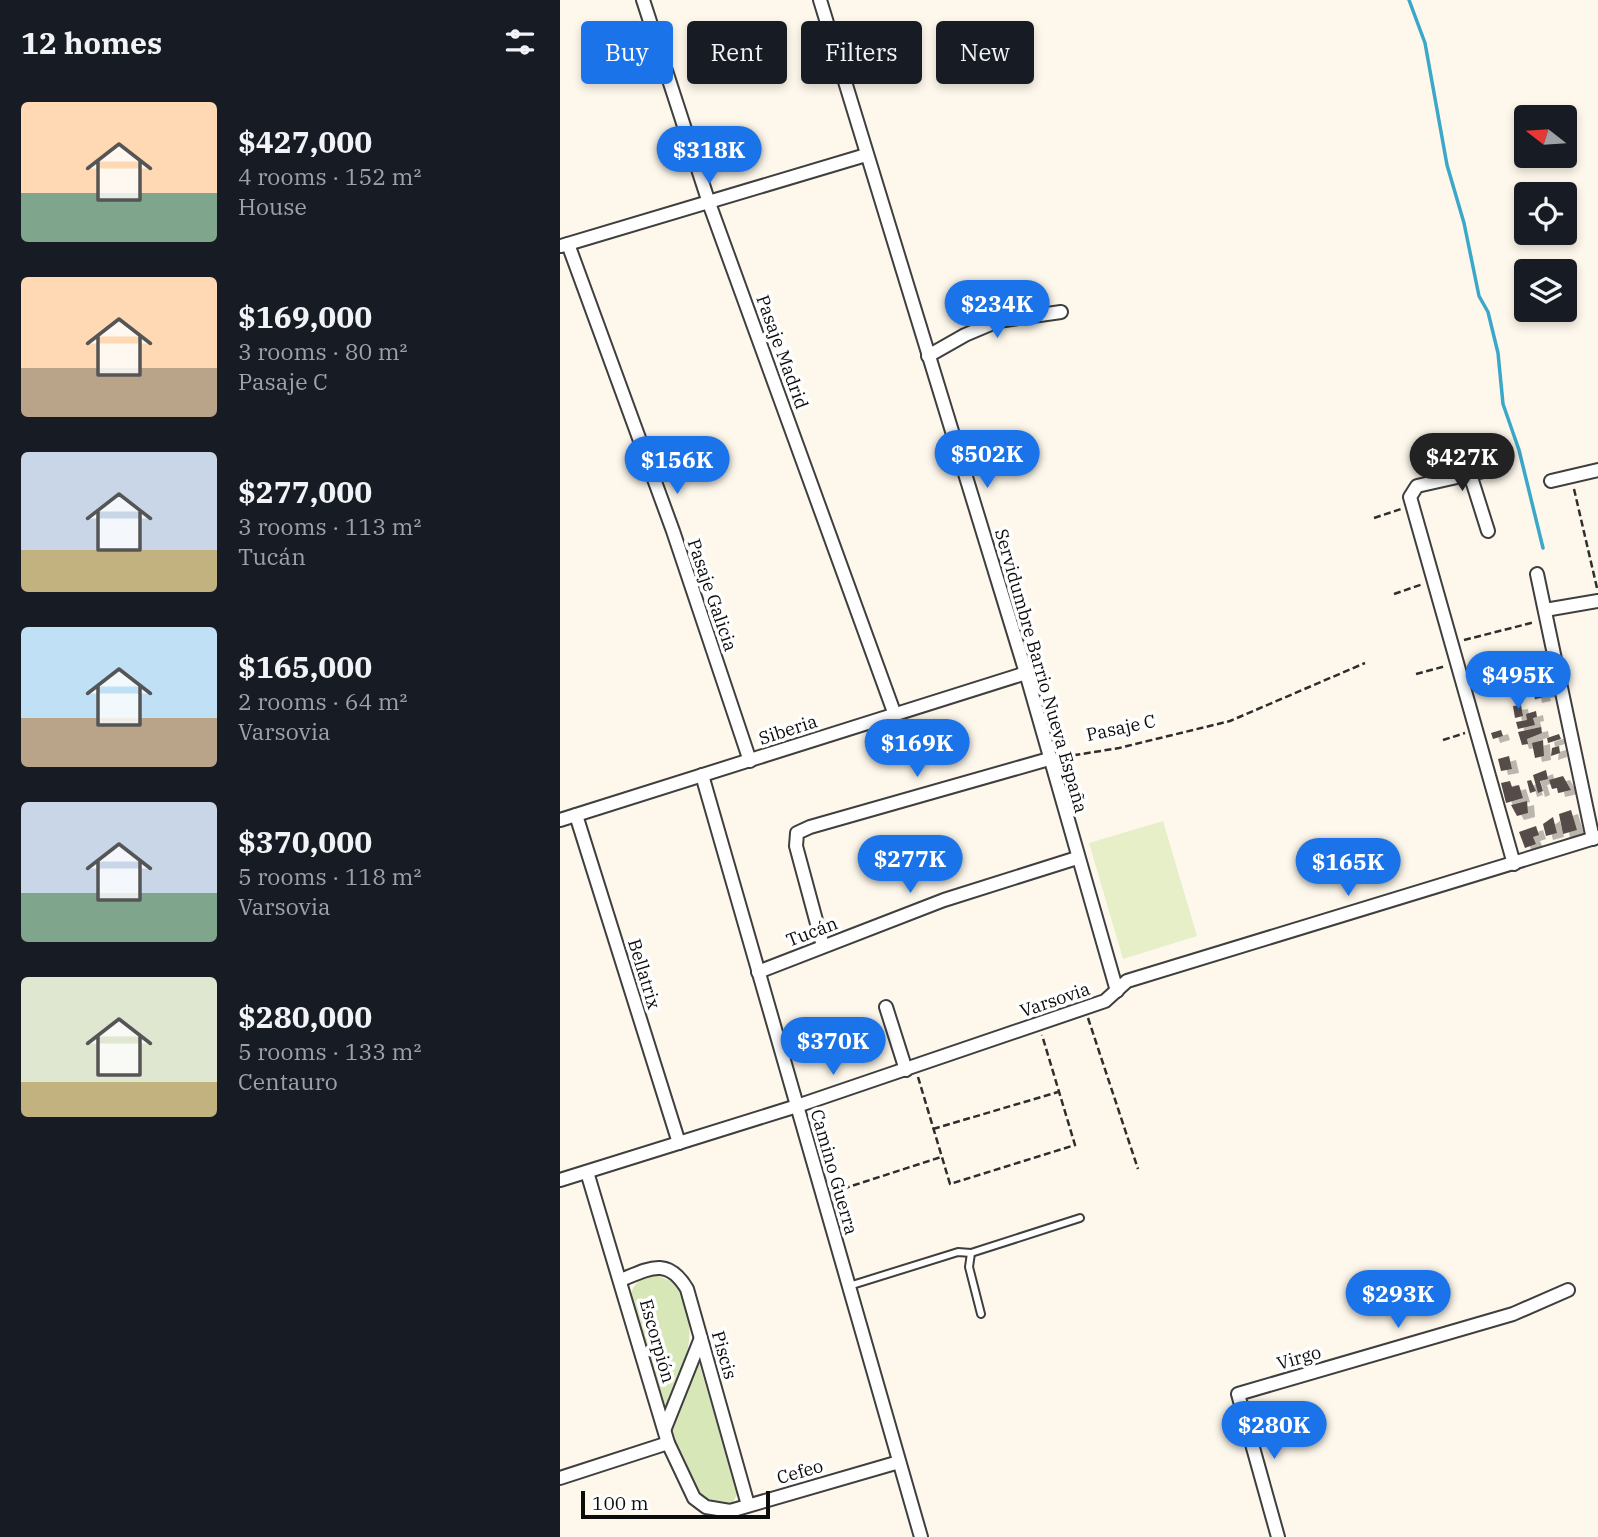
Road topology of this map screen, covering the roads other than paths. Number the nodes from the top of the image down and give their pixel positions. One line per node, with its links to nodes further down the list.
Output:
1 (643, 0): 4 (street, Pasaje Madrid)
2 (820, 0): 3 (street, Servidumbre Barrio Nueva España)
3 (866, 155): 4 (street); 7 (street, Servidumbre Barrio Nueva España)
4 (709, 203): 5 (street); 17 (street, Pasaje Madrid)
5 (564, 245): 19 (street, Pasaje Galicia)
6 (1061, 312): 7 (street)
7 (928, 356): 16 (street, Servidumbre Barrio Nueva España)
8 (1497, 468): 10 (street)
9 (1598, 470): 11 (street)
10 (1470, 474): 12 (street); 25 (street)
11 (1551, 481)
12 (1488, 531)
13 (1537, 574): 15 (street)
14 (1598, 601): 15 (street)
15 (1546, 614): 23 (street)
16 (1026, 673): 17 (street, Siberia); 18 (street, Servidumbre Barrio Nueva España)
17 (895, 715): 19 (street, Siberia)
18 (1049, 759): 24 (street, Servidumbre Barrio Nueva España); 26 (street)
19 (750, 761): 20 (street, Siberia)
20 (702, 775): 21 (street, Siberia); 27 (street, Camino Guerra)
21 (576, 815): 22 (street, Siberia); 32 (street, Bellatrix)
22 (560, 820)
23 (1595, 838): 25 (street, Varsovia)
24 (1077, 858): 26 (street, Tucán); 28 (street, Servidumbre Barrio Nueva España)
25 (1514, 864): 28 (street, Varsovia)
26 (823, 946): 27 (street, Tucán)
27 (758, 972): 31 (street, Camino Guerra)
28 (1117, 992): 30 (street, Varsovia)
29 (886, 1007): 30 (street)
30 (910, 1068): 31 (street, Varsovia)
31 (797, 1106): 32 (street, Varsovia); 38 (street, Camino Guerra)
32 (679, 1143): 33 (street, Varsovia)
33 (587, 1172): 34 (street, Varsovia); 37 (street, Escorpión)
34 (560, 1180)
35 (1080, 1218): 36 (lane)
36 (971, 1253): 38 (lane); 40 (lane)
37 (621, 1280): 41 (street, Piscis); 42 (street, Escorpión)
38 (849, 1286): 44 (street, Camino Guerra)
39 (1568, 1290): 49 (street, Virgo)
40 (981, 1314)
41 (701, 1338): 42 (street); 46 (street, Piscis)
42 (665, 1428): 43 (street, Escorpión)
43 (668, 1443): 45 (street); 47 (street, Escorpión)
44 (900, 1462): 46 (street, Cefeo); 48 (street, Camino Guerra)
45 (560, 1478)
46 (748, 1506): 47 (street, Cefeo)
47 (710, 1509)
48 (921, 1537)
49 (1278, 1537)

